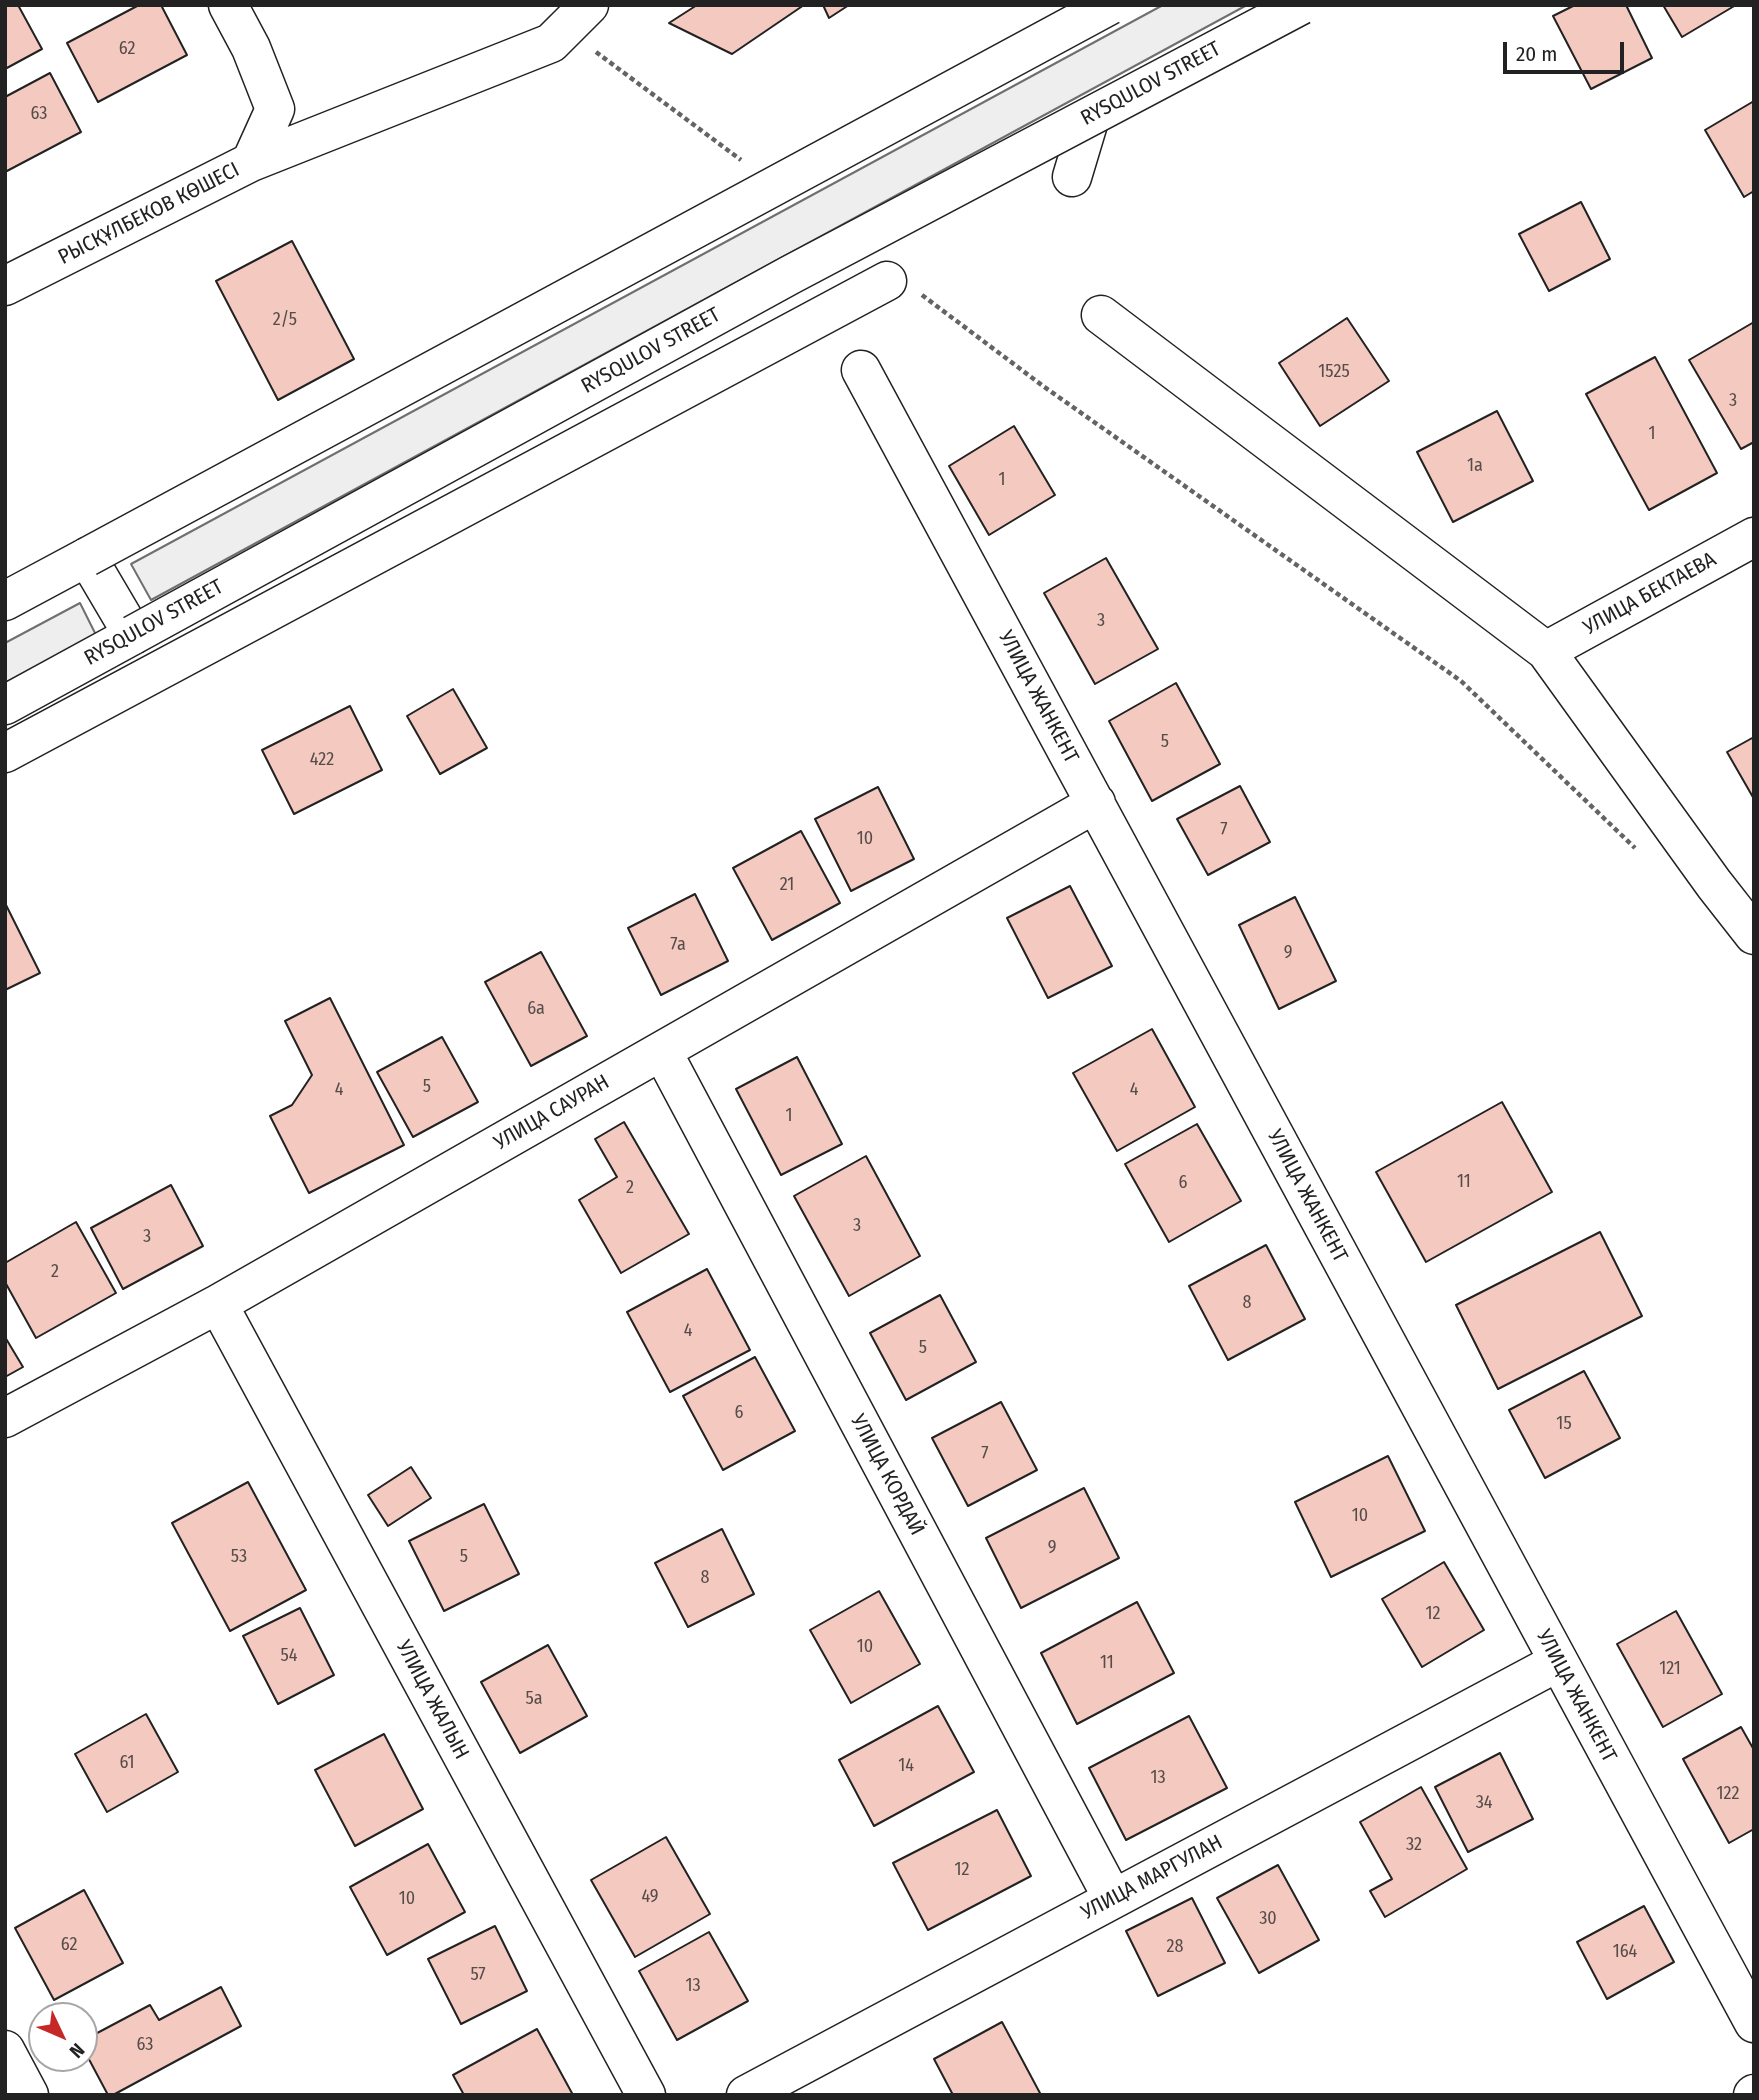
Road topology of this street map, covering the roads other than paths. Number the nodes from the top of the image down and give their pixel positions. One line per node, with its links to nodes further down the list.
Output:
1 (228, 5): 6 (street, РЫСҚҰЛБЕКОВ КӨШЕСІ)
2 (1110, 5): 13 (street, bridge)
3 (1301, 5): 5 (street, RYSQULOV STREET, bridge)
4 (578, 17): 6 (street)
5 (1090, 117): 7 (street); 15 (street, RYSQULOV STREET, bridge)
6 (251, 162): 8 (street, РЫСҚҰЛБЕКОВ КӨШЕСІ)
7 (1072, 177)
8 (5, 286)
9 (904, 288): 18 (street)
10 (1101, 316): 16 (street)
11 (861, 370): 19 (street, УЛИЦА ЖАНКЕНТ)
12 (1754, 537): 16 (street, УЛИЦА БЕКТАЕВА)
13 (87, 557): 14 (street); 15 (street)
14 (5, 601)
15 (132, 635): 17 (street, RYSQULOV STREET)
16 (1546, 651): 20 (street)
17 (5, 705)
18 (5, 753)
19 (1096, 803): 21 (street, УЛИЦА САУРАН); 24 (street, УЛИЦА ЖАНКЕНТ)
20 (1754, 935)
21 (662, 1051): 22 (street, УЛИЦА САУРАН); 25 (street, УЛИЦА КОРДАЙ)
22 (218, 1304): 23 (street, УЛИЦА САУРАН); 29 (street, УЛИЦА ЖАЛЫН)
23 (5, 1418)
24 (1558, 1662): 25 (street, УЛИЦА МАРГУЛАН); 26 (street, УЛИЦА ЖАНКЕНТ)
25 (1113, 1899): 30 (street, УЛИЦА МАРГУЛАН)
26 (1754, 2023)
27 (5, 2050): 28 (street)
28 (29, 2095)
29 (646, 2095)
30 (746, 2095)

